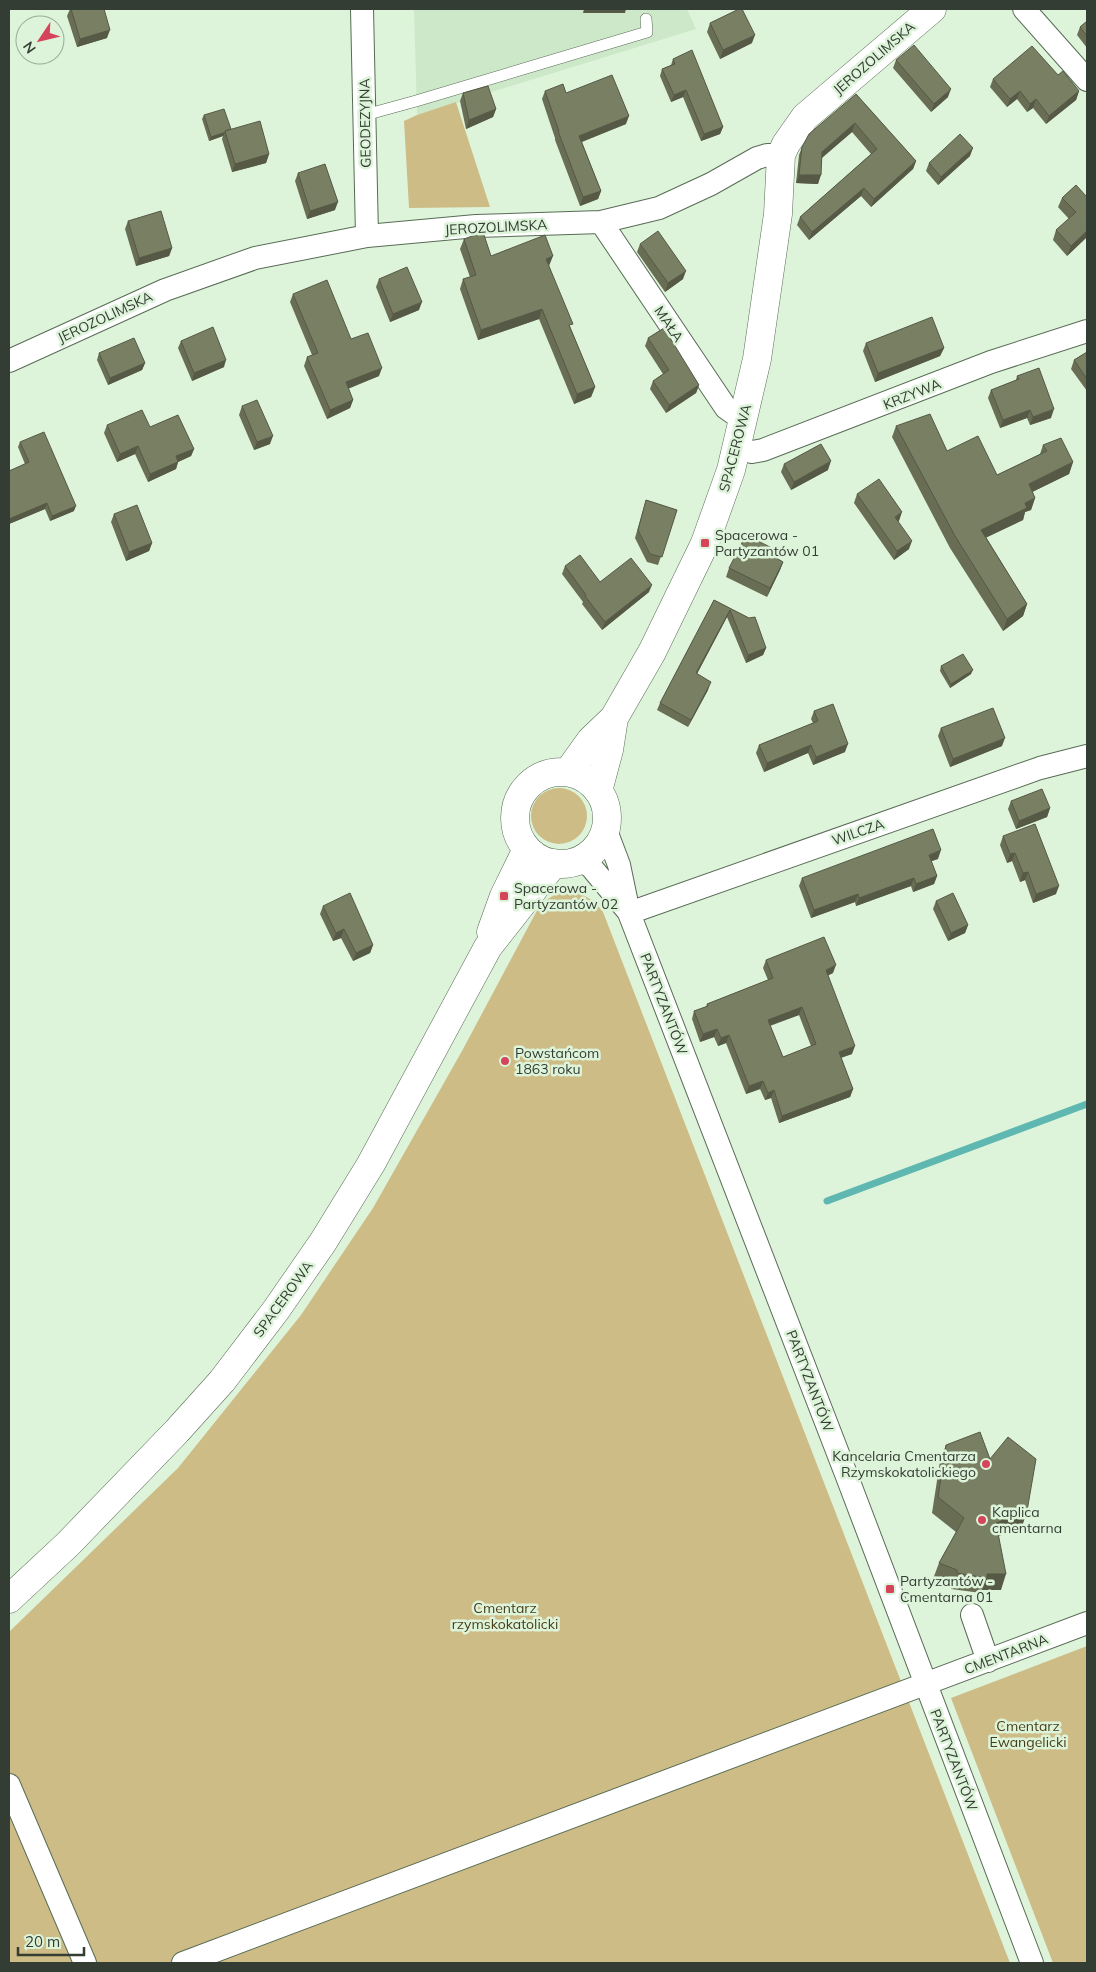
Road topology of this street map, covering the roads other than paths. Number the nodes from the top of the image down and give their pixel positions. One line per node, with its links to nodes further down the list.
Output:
1 (362, 9): 6 (street, GEODEZYJNA)
2 (932, 9): 7 (street, JEROZOLIMSKA)
3 (1024, 9): 5 (street)
4 (646, 19): 6 (lane)
5 (1087, 80)
6 (365, 114): 9 (street, GEODEZYJNA)
7 (781, 155): 8 (street, JEROZOLIMSKA); 12 (street, SPACEROWA)
8 (600, 222): 9 (street, JEROZOLIMSKA); 12 (street, MAŁA)
9 (367, 236): 11 (street, JEROZOLIMSKA)
10 (1087, 331): 13 (street, KRZYWA)
11 (9, 361)
12 (743, 420): 13 (street, SPACEROWA)
13 (737, 449): 14 (street, SPACEROWA)
14 (614, 718): 16 (street, SPACEROWA); 17 (street, SPACEROWA)
15 (1087, 756): 22 (street, WILCZA)
16 (568, 772): 17 (street); 19 (street)
17 (598, 791): 18 (street)
18 (605, 828): 20 (street); 22 (street, PARTYZANTÓW)
19 (527, 849): 21 (street); 23 (street, SPACEROWA)
20 (581, 859): 21 (street); 22 (street, PARTYZANTÓW)
21 (554, 863): 23 (street, SPACEROWA)
22 (629, 912): 28 (street, PARTYZANTÓW)
23 (488, 947): 24 (street, SPACEROWA)
24 (9, 1599)
25 (972, 1615): 27 (street)
26 (1087, 1623): 27 (street, CMENTARNA)
27 (988, 1661): 28 (street, CMENTARNA)
28 (926, 1684): 31 (street, CMENTARNA); 32 (street, PARTYZANTÓW)
29 (9, 1785): 30 (street)
30 (85, 1963)
31 (183, 1963)
32 (1032, 1963)

